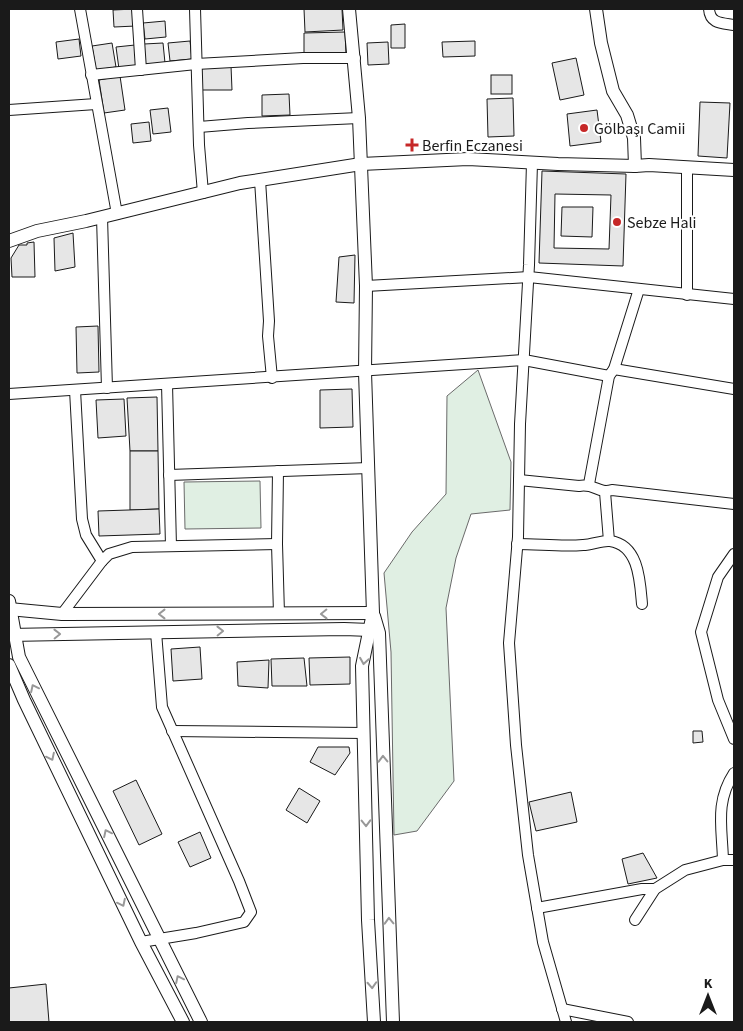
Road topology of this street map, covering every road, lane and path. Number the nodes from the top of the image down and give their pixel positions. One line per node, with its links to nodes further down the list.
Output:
1 (80, 9): 12 (street)
2 (138, 9): 11 (street)
3 (195, 9): 4 (street); 10 (street)
4 (206, 9)
5 (349, 9): 9 (street)
6 (596, 9): 19 (street)
7 (709, 9): 8 (street)
8 (734, 25)
9 (354, 58): 10 (street); 15 (street)
10 (196, 64): 11 (street); 16 (street)
11 (141, 70): 12 (street)
12 (91, 75): 13 (street)
13 (96, 104): 14 (street); 24 (street)
14 (9, 110)
15 (359, 118): 16 (street); 18 (street)
16 (199, 127): 23 (street)
17 (532, 162): 18 (street); 19 (street); 27 (street)
18 (360, 164): 22 (street); 28 (street)
19 (635, 166): 20 (street)
20 (687, 167): 21 (street); 30 (street)
21 (734, 170)
22 (260, 180): 23 (street); 35 (street)
23 (203, 194): 24 (street)
24 (117, 214): 25 (street)
25 (102, 217): 26 (street); 37 (street)
26 (9, 240)
27 (529, 277): 28 (street); 29 (street); 32 (street)
28 (366, 286): 33 (street)
29 (639, 289): 30 (street); 34 (street)
30 (687, 295): 31 (street)
31 (734, 299)
32 (524, 360): 33 (street); 34 (street); 44 (street)
33 (364, 372): 35 (street); 41 (street)
34 (611, 372): 38 (street); 45 (street)
35 (272, 378): 36 (street)
36 (167, 384): 37 (street); 43 (street)
37 (107, 388): 39 (street)
38 (734, 389)
39 (75, 390): 40 (street); 53 (street)
40 (9, 394)
41 (369, 468): 42 (street); 57 (street)
42 (278, 471): 43 (street); 49 (street)
43 (169, 475): 51 (street)
44 (519, 480): 45 (street); 50 (street)
45 (589, 484): 46 (street)
46 (605, 492): 47 (street); 48 (street)
47 (734, 504)
48 (609, 541): 50 (street); 55 (street)
49 (277, 544): 51 (street); 59 (street)
50 (517, 544): 71 (street)
51 (171, 546): 53 (street)
52 (734, 554): 66 (street)
53 (102, 561): 58 (street)
54 (9, 602): 56 (street)
55 (642, 604)
56 (9, 609): 58 (street); 62 (street)
57 (373, 613): 59 (street, one-way to 59); 60 (street)
58 (62, 614): 59 (street, one-way to 58)
59 (279, 614)
60 (374, 631): 61 (street, one-way to 60); 65 (street, one-way to 65); 79 (street, one-way to 60)
61 (156, 632): 62 (street, one-way to 61); 64 (street)
62 (12, 635): 73 (street, one-way to 62)
63 (9, 665): 74 (street, one-way to 74)
64 (172, 731): 65 (street); 73 (street)
65 (364, 733): 78 (street, one-way to 78)
66 (734, 739)
67 (734, 773): 68 (street)
68 (723, 860): 69 (street); 70 (street)
69 (734, 860)
70 (655, 888): 71 (street); 72 (street)
71 (537, 908): 75 (street)
72 (635, 920)
73 (159, 938): 74 (street); 77 (street, one-way to 73)
74 (140, 942): 76 (street)
75 (562, 1009): 80 (street); 81 (street)
76 (183, 1022)
77 (201, 1022)
78 (374, 1022)
79 (393, 1022)
80 (566, 1022)
81 (628, 1022)

